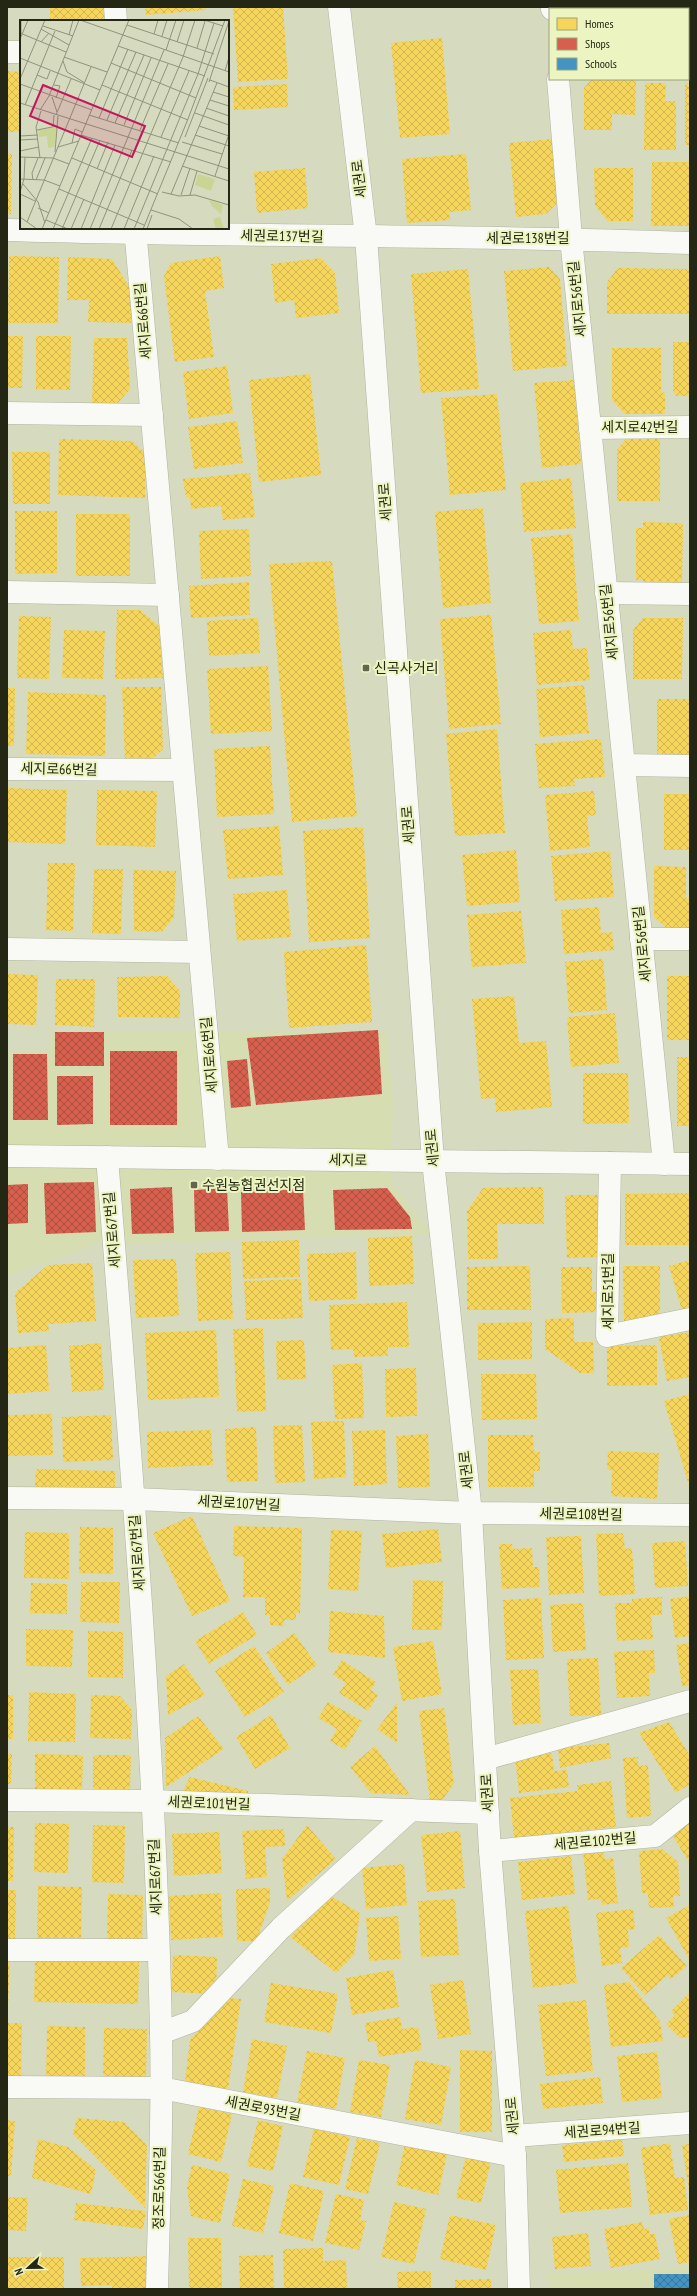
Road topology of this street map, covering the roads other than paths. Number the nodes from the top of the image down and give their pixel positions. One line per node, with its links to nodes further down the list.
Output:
1 (115, 7): 3 (street)
2 (339, 7): 9 (street, 세권로)
3 (116, 20)
4 (7, 52): 5 (street)
5 (20, 52)
6 (558, 80): 10 (street, 세지로56번길)
7 (7, 230): 8 (street, 세권로137번길)
8 (135, 231): 9 (street, 세권로137번길); 13 (street, 세지로66번길)
9 (366, 237): 10 (street, 세권로138번길); 31 (street, 세권로)
10 (571, 238): 11 (street, 세권로138번길); 15 (street, 세지로56번길)
11 (690, 242)
12 (7, 414): 13 (street)
13 (152, 415): 19 (street, 세지로66번길)
14 (690, 427): 15 (street, 세지로42번길)
15 (590, 428): 17 (street, 세지로56번길)
16 (7, 592): 19 (street)
17 (606, 593): 18 (street); 20 (street, 세지로56번길)
18 (690, 594)
19 (168, 595): 23 (street, 세지로66번길)
20 (624, 765): 21 (street); 24 (street, 세지로56번길)
21 (690, 766)
22 (7, 769): 23 (street, 세지로66번길)
23 (183, 770): 27 (street, 세지로66번길)
24 (641, 939): 25 (street); 33 (street, 세지로56번길)
25 (690, 939)
26 (7, 949): 27 (street)
27 (199, 952): 30 (street, 세지로66번길)
28 (7, 1156): 29 (street, 세지로)
29 (107, 1158): 30 (street, 세지로); 37 (street, 세지로67번길)
30 (218, 1159): 31 (street, 세지로)
31 (432, 1161): 32 (street, 세지로); 38 (street, 세권로)
32 (610, 1163): 33 (street, 세지로); 35 (street, 세지로51번길)
33 (664, 1164): 34 (street, 세지로)
34 (690, 1164)
35 (690, 1319)
36 (7, 1498): 37 (street, 세권로107번길)
37 (134, 1498): 38 (street, 세권로107번길); 43 (street, 세지로67번길)
38 (471, 1513): 39 (street, 세권로108번길); 41 (street, 세권로)
39 (690, 1515)
40 (688, 1706): 41 (street)
41 (485, 1759): 46 (street, 세권로)
42 (7, 1800): 43 (street, 세권로101번길)
43 (153, 1801): 45 (street, 세권로101번길); 49 (street, 세지로67번길)
44 (690, 1808): 47 (street, 세권로102번길)
45 (410, 1810): 46 (street, 세권로101번길); 50 (street)
46 (488, 1813): 47 (street, 세권로)
47 (490, 1851): 54 (street, 세권로)
48 (7, 1950): 49 (street)
49 (157, 1950): 50 (street, 세지로67번길)
50 (161, 2033): 52 (street, 세지로67번길)
51 (7, 2087): 52 (street, 세권로93번길)
52 (161, 2088): 54 (street, 세권로93번길); 55 (street, 정조로566번길)
53 (690, 2123): 54 (street, 세권로94번길)
54 (515, 2146): 56 (street, 세권로)
55 (157, 2289)
56 (519, 2289)

